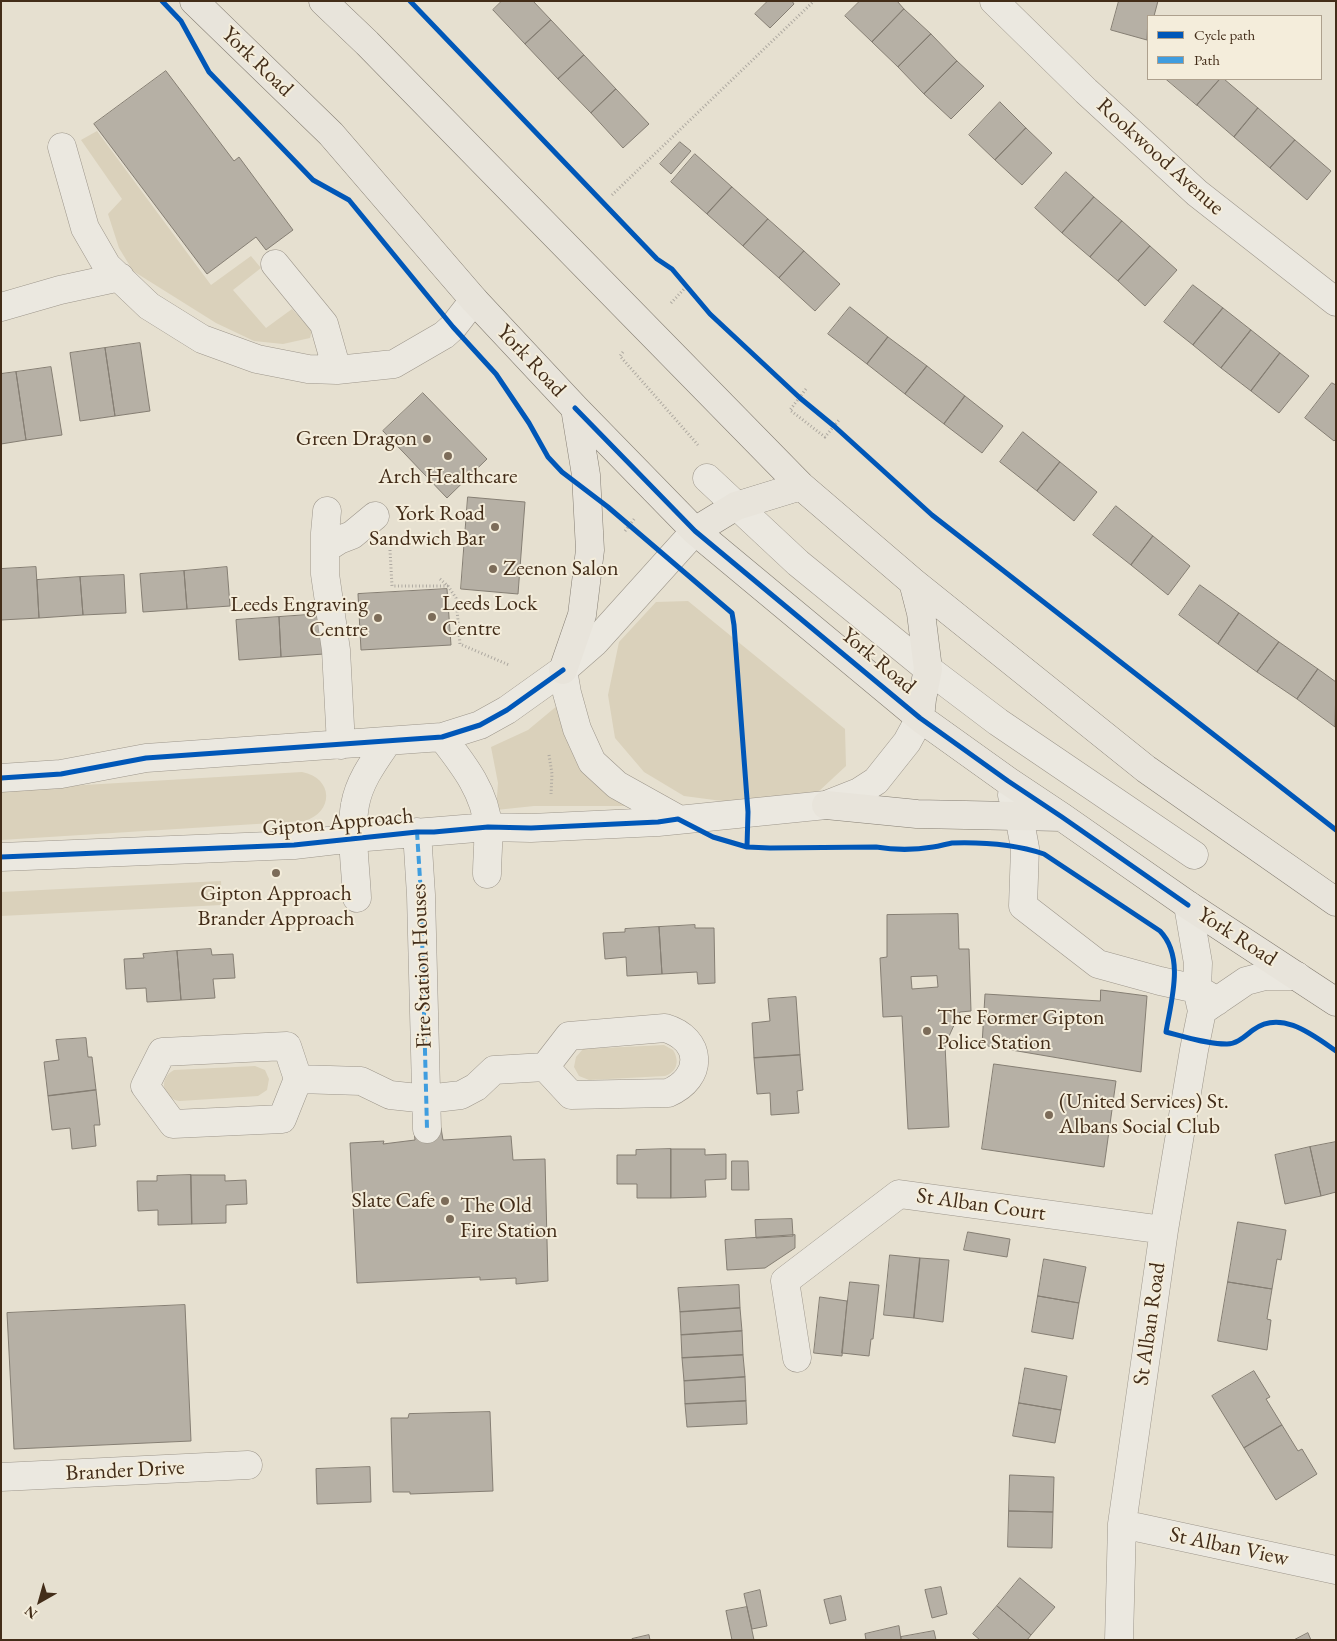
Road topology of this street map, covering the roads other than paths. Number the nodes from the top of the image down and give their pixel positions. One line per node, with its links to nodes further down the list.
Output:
1 (194, 1): 8 (highway, York Road)
2 (323, 1): 13 (highway)
3 (994, 1): 7 (street, Rookwood Avenue)
4 (62, 146): 6 (street)
5 (275, 264): 10 (street)
6 (120, 278): 9 (street); 10 (street)
7 (1329, 286)
8 (474, 300): 10 (street); 11 (highway, York Road)
9 (1, 307)
10 (337, 370)
11 (575, 408): 17 (highway, York Road); 21 (highway)
12 (707, 478): 14 (street)
13 (801, 486): 14 (highway); 19 (highway)
14 (736, 506): 17 (highway); 20 (street)
15 (327, 511): 18 (street)
16 (366, 524): 18 (street)
17 (695, 531): 21 (street); 22 (highway, York Road)
18 (325, 549): 25 (street)
19 (913, 582): 20 (highway); 39 (highway)
20 (928, 669): 22 (highway); 35 (street)
21 (564, 670): 23 (street); 31 (street)
22 (920, 718): 27 (highway, York Road); 28 (street, Gipton Approach)
23 (442, 737): 24 (street); 32 (street)
24 (388, 741): 25 (street); 34 (street)
25 (341, 744): 26 (street)
26 (1, 778)
27 (1008, 781): 29 (street); 30 (highway, York Road)
28 (826, 805): 29 (highway); 31 (street, Gipton Approach)
29 (1019, 816): 30 (highway); 42 (street)
30 (1062, 817): 40 (highway, York Road)
31 (678, 819): 32 (street, Gipton Approach)
32 (488, 827): 33 (street, Gipton Approach); 37 (street)
33 (417, 832): 34 (street, Gipton Approach); 46 (street, Fire Station Houses)
34 (354, 838): 36 (street, Gipton Approach); 38 (street)
35 (1194, 855)
36 (1, 857)
37 (487, 874)
38 (357, 898)
39 (1336, 902)
40 (1188, 905): 41 (highway, York Road); 42 (street, St Alban Road)
41 (1297, 976): 42 (street); 43 (highway, York Road)
42 (1205, 1000): 48 (street, St Alban Road)
43 (1336, 1002)
44 (546, 1067): 44 (street); 46 (street)
45 (298, 1079): 45 (street); 46 (street)
46 (427, 1099): 47 (street, Fire Station Houses)
47 (427, 1129)
48 (1164, 1230): 49 (street, St Alban Court); 52 (street, St Alban Road)
49 (797, 1358)
50 (248, 1465): 51 (street, Brander Drive)
51 (1, 1477)
52 (1122, 1524): 53 (street, St Alban View); 54 (street, St Alban Road)
53 (1336, 1570)
54 (1118, 1640)

